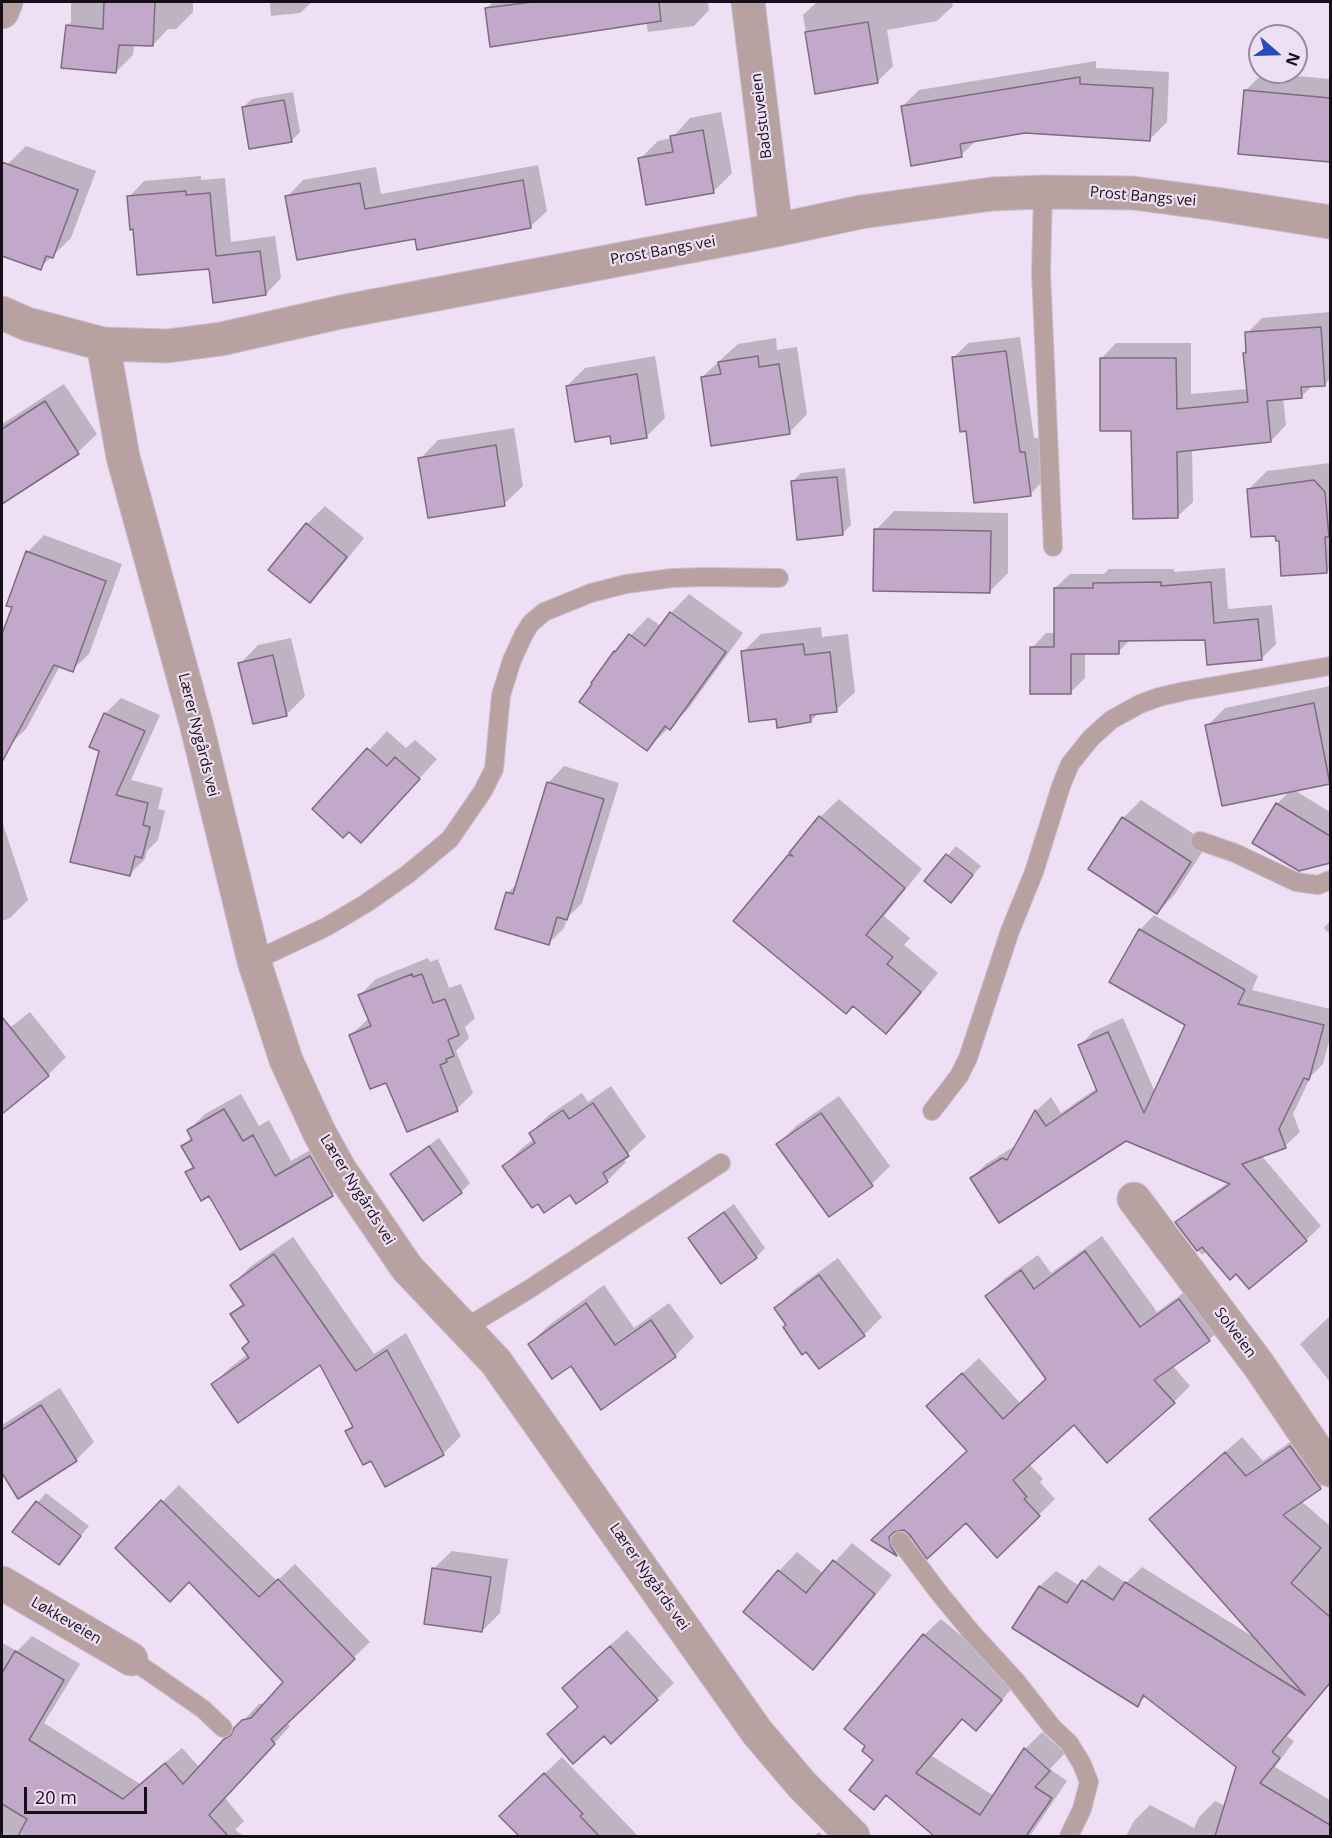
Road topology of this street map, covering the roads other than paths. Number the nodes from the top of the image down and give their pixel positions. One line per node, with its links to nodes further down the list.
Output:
1 (6, 2): 3 (street)
2 (748, 2): 6 (street, Badstuveien)
3 (2, 12)
4 (1043, 192): 5 (street, Prost Bangs vei); 6 (street, Prost Bangs vei); 9 (lane)
5 (1330, 222)
6 (776, 230): 8 (street, Prost Bangs vei)
7 (2, 314): 8 (street, Prost Bangs vei)
8 (103, 344): 14 (street, Lærer Nygårds vei)
9 (1053, 547)
10 (779, 578): 14 (lane)
11 (1330, 666): 15 (lane)
12 (1200, 841): 13 (lane)
13 (1330, 880)
14 (254, 961): 18 (street, Lærer Nygårds vei)
15 (932, 1111)
16 (721, 1163): 18 (lane)
17 (1134, 1199): 19 (street, Solveien)
18 (465, 1328): 24 (street, Lærer Nygårds vei)
19 (1330, 1470)
20 (900, 1542): 25 (lane)
21 (2, 1583): 22 (street, Løkkeveien)
22 (131, 1659): 23 (lane)
23 (223, 1728)
24 (853, 1836)
25 (1069, 1836)

